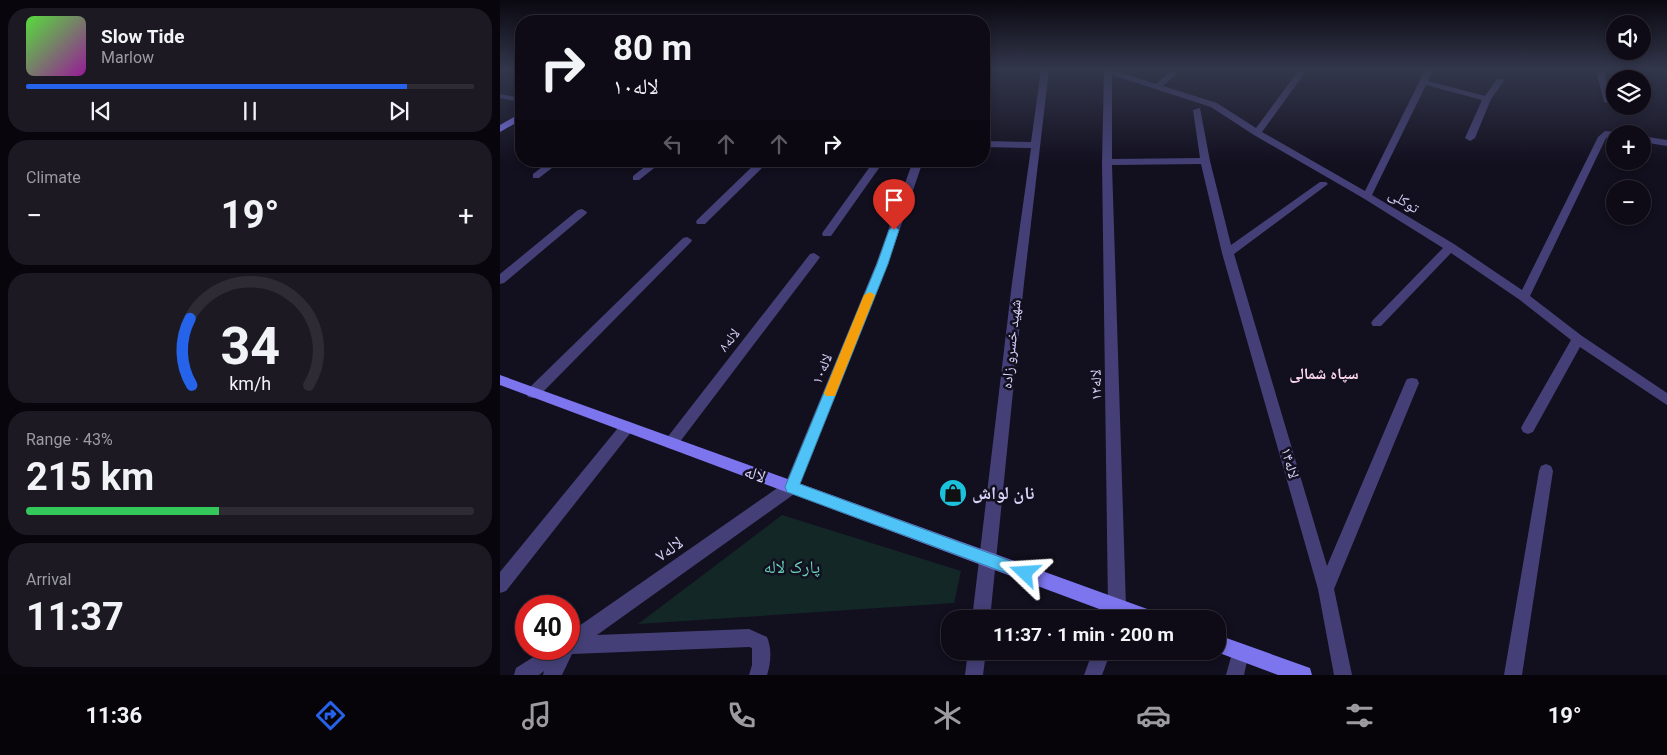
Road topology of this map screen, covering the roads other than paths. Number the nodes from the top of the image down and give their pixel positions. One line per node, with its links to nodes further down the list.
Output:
1 (1041, 102): 15 (street, شهید خسرو زاده)
2 (1106, 102): 18 (street, لاله۱۲)
3 (1204, 102): 10 (street, توکلی)
4 (1280, 102): 10 (street)
5 (1414, 102): 27 (street)
6 (1486, 102): 12 (street)
7 (1197, 110): 17 (street, لاله۱۴)
8 (515, 120): 9 (street)
9 (500, 129)
10 (1257, 133): 27 (street, توکلی)
11 (1606, 136): 36 (street)
12 (1470, 138)
13 (1651, 141): 16 (street)
14 (990, 144): 15 (street)
15 (1036, 144): 48 (street, شهید خسرو زاده)
16 (1667, 144)
17 (1205, 161): 18 (street); 33 (street, لاله۱۴)
18 (1106, 162): 53 (street, لاله۱۲)
19 (548, 167): 24 (street)
20 (650, 167): 25 (street)
21 (758, 167): 29 (street)
22 (875, 167): 30 (street)
23 (916, 167): 47 (street, لاله۱۰)
24 (536, 176)
25 (636, 178)
26 (1323, 184): 33 (street)
27 (1368, 196): 32 (street, توکلی)
28 (582, 212): 35 (street)
29 (701, 222)
30 (827, 234)
31 (687, 240): 41 (street)
32 (1450, 247): 36 (street, توکلی); 37 (street)
33 (1228, 253): 50 (street, لاله۱۴)
34 (814, 257): 45 (street, لاله۸)
35 (500, 280)
36 (1524, 297): 38 (street, توکلی)
37 (1377, 323)
38 (1578, 339): 42 (street, توکلی); 44 (street)
39 (500, 380): 41 (street, لاله)
40 (1412, 383): 50 (street)
41 (533, 393): 43 (street, لاله)
42 (1667, 400)
43 (627, 427): 45 (street, لاله); 49 (street)
44 (1528, 428)
45 (671, 443): 47 (street, لاله)
46 (1546, 471): 70 (street)
47 (792, 487): 48 (street, لاله); 54 (street, لاله۷)
48 (988, 559): 51 (street, شهید خسرو زاده); 52 (street, لاله)
49 (500, 585)
50 (1326, 589): 69 (street, لاله۱۴)
51 (982, 610)
52 (1108, 610)
53 (1115, 610)
54 (580, 636)
55 (580, 644): 64 (street)
56 (1226, 647): 57 (street)
57 (1240, 652): 67 (street); 68 (street)
58 (546, 660): 62 (street)
59 (558, 660): 63 (street)
60 (976, 660): 65 (street)
61 (1099, 660): 66 (street)
62 (524, 675)
63 (552, 675)
64 (758, 675)
65 (974, 675)
66 (1093, 675)
67 (1235, 675)
68 (1303, 675)
69 (1344, 675)
70 (1513, 675)

